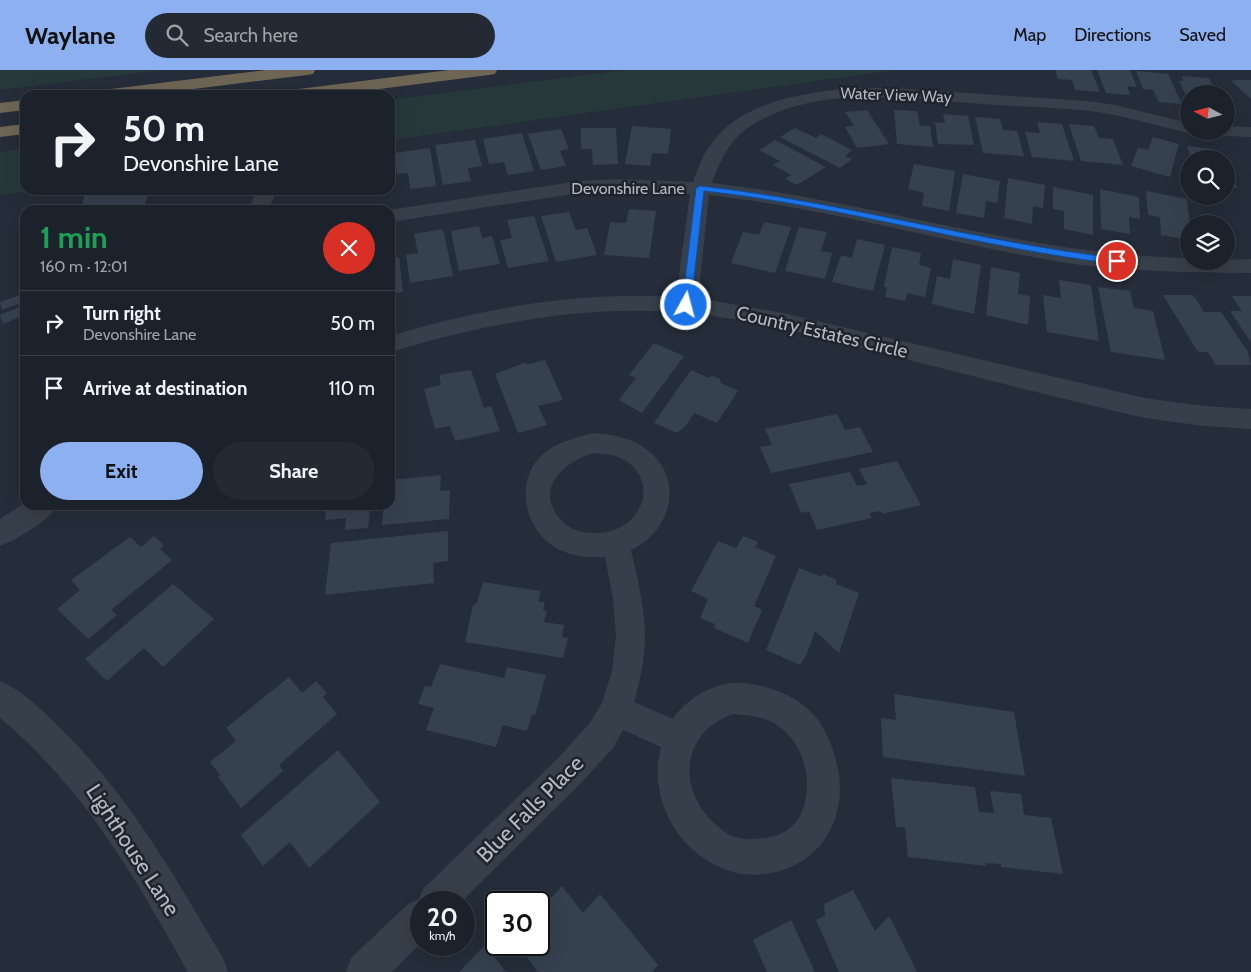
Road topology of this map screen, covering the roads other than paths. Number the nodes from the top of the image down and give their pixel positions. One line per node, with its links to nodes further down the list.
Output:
1 (307, 70): 3 (highway)
2 (489, 70): 4 (highway)
3 (144, 90)
4 (331, 90)
5 (20, 105): 6 (highway)
6 (0, 108)
7 (1180, 126): 12 (street, Water View Way)
8 (20, 130): 9 (highway)
9 (0, 132)
10 (1235, 132): 11 (street)
11 (1251, 132)
12 (700, 188): 13 (street, Devonshire Lane); 14 (street, Devonshire Lane); 15 (street, Water View Way)
13 (395, 215)
14 (1251, 266)
15 (686, 305): 16 (street, Country Estates Circle); 17 (street, Country Estates Circle)
16 (395, 343)
17 (1251, 419)
18 (36, 510): 19 (street)
19 (0, 534)
20 (616, 544): 20 (street); 22 (street, Blue Falls Place)
21 (0, 697): 26 (street, Lighthouse Lane)
22 (616, 710): 23 (street); 24 (street, Blue Falls Place)
23 (680, 739): 23 (street)
24 (447, 891)
25 (410, 928): 27 (street)
26 (209, 972)
27 (365, 972)

